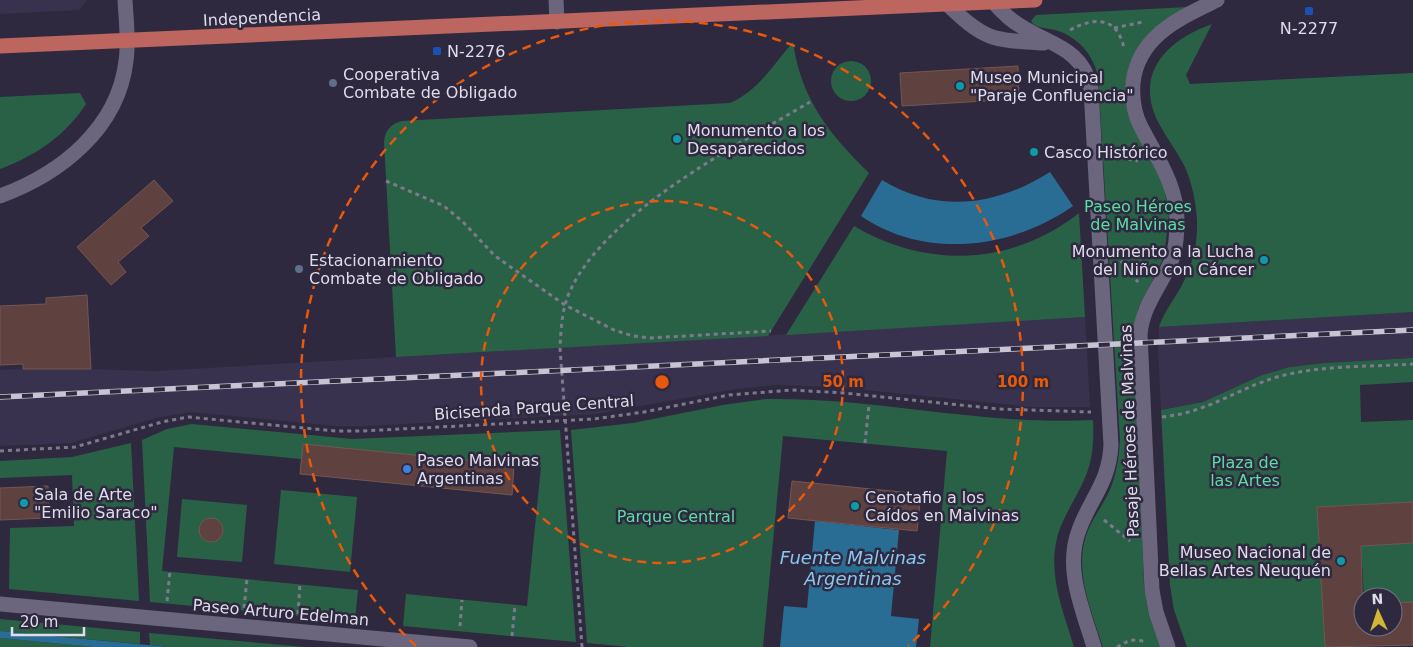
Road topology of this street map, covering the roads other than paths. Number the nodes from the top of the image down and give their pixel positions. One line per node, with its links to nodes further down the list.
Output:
1 (125, 0): 8 (street)
2 (556, 0): 7 (street)
3 (1035, 0): 5 (main road, Independencia)
4 (1217, 0): 15 (street, Pasaje Héroes de Malvinas)
5 (993, 1): 6 (main road, Independencia); 9 (street, Pasaje Héroes de Malvinas)
6 (945, 2): 7 (main road, Independencia); 9 (street, Pasaje Héroes de Malvinas)
7 (557, 22): 8 (main road, Independencia)
8 (127, 40): 10 (main road, Independencia); 11 (street)
9 (1051, 44): 14 (street, Pasaje Héroes de Malvinas)
10 (0, 46)
11 (0, 196)
12 (0, 604): 13 (street, Paseo Arturo Edelman)
13 (470, 647)
14 (1094, 647)
15 (1168, 647)

